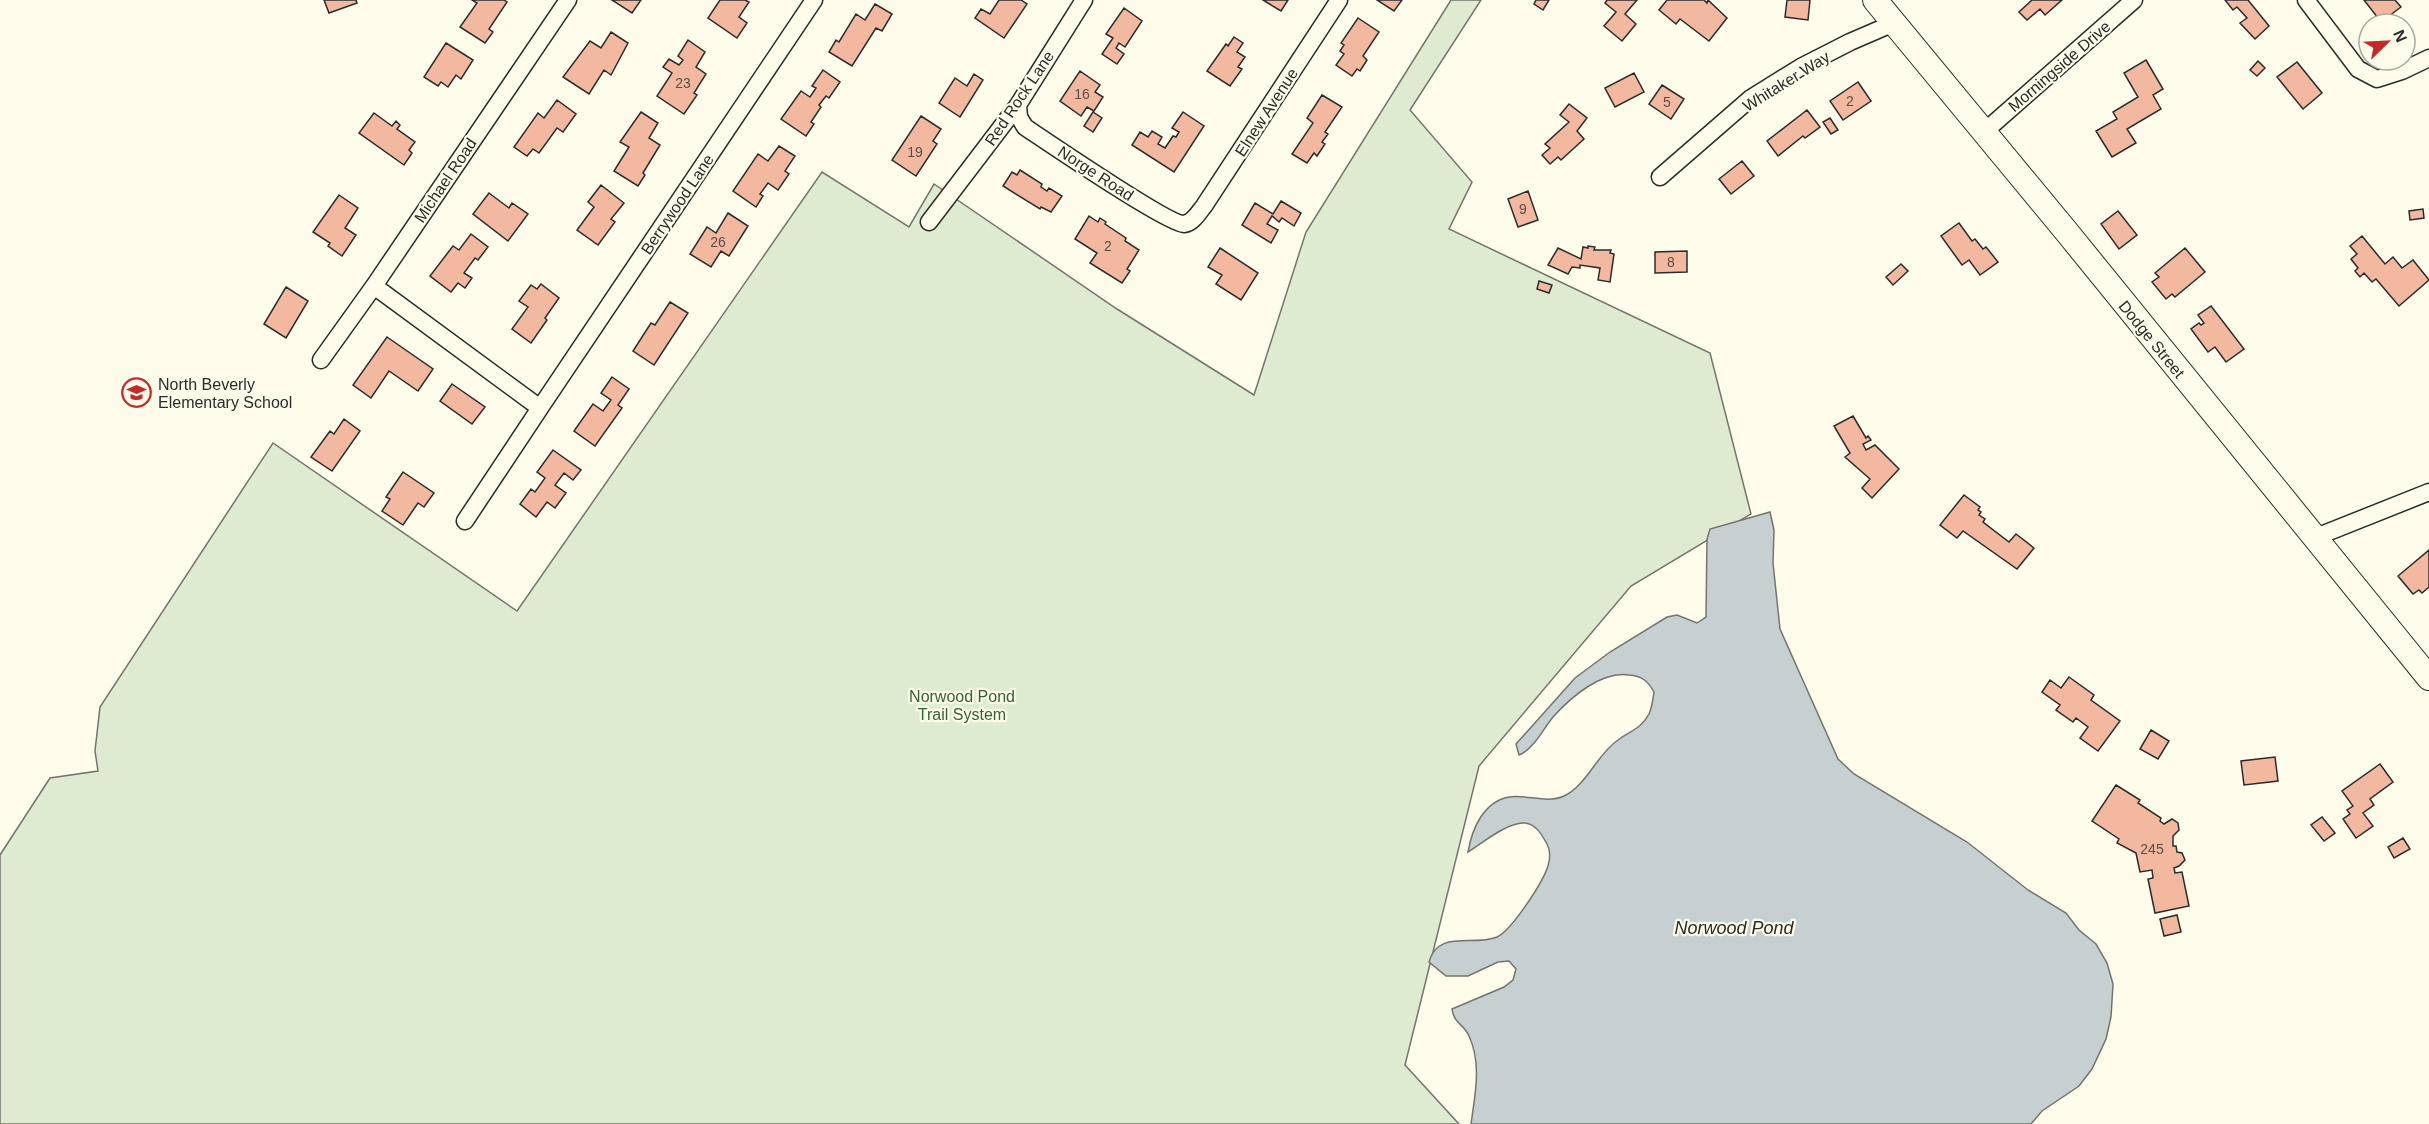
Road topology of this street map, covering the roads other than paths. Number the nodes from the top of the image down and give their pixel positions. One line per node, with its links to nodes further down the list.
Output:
1 (568, 0): 15 (street, Michael Road)
2 (814, 0): 17 (street, Berrywood Lane)
3 (1084, 0): 10 (street, Red Rock Lane)
4 (1339, 0): 14 (street, Elnew Avenue)
5 (1875, 0): 8 (main road, Dodge Street)
6 (2134, 0): 11 (street, Morningside Drive)
7 (2306, 0): 9 (street)
8 (1894, 23): 11 (main road, Dodge Street); 12 (street, Whitaker Way)
9 (2429, 58)
10 (1018, 105): 13 (street, Red Rock Lane); 14 (street, Norge Road)
11 (1984, 132): 20 (main road, Dodge Street)
12 (1660, 177)
13 (929, 222)
14 (1190, 222)
15 (374, 286): 16 (street, Michael Road); 17 (street)
16 (321, 360)
17 (540, 408): 19 (street, Berrywood Lane)
18 (2429, 492): 20 (street)
19 (465, 521)
20 (2316, 537): 21 (main road, Dodge Street)
21 (2429, 678)

